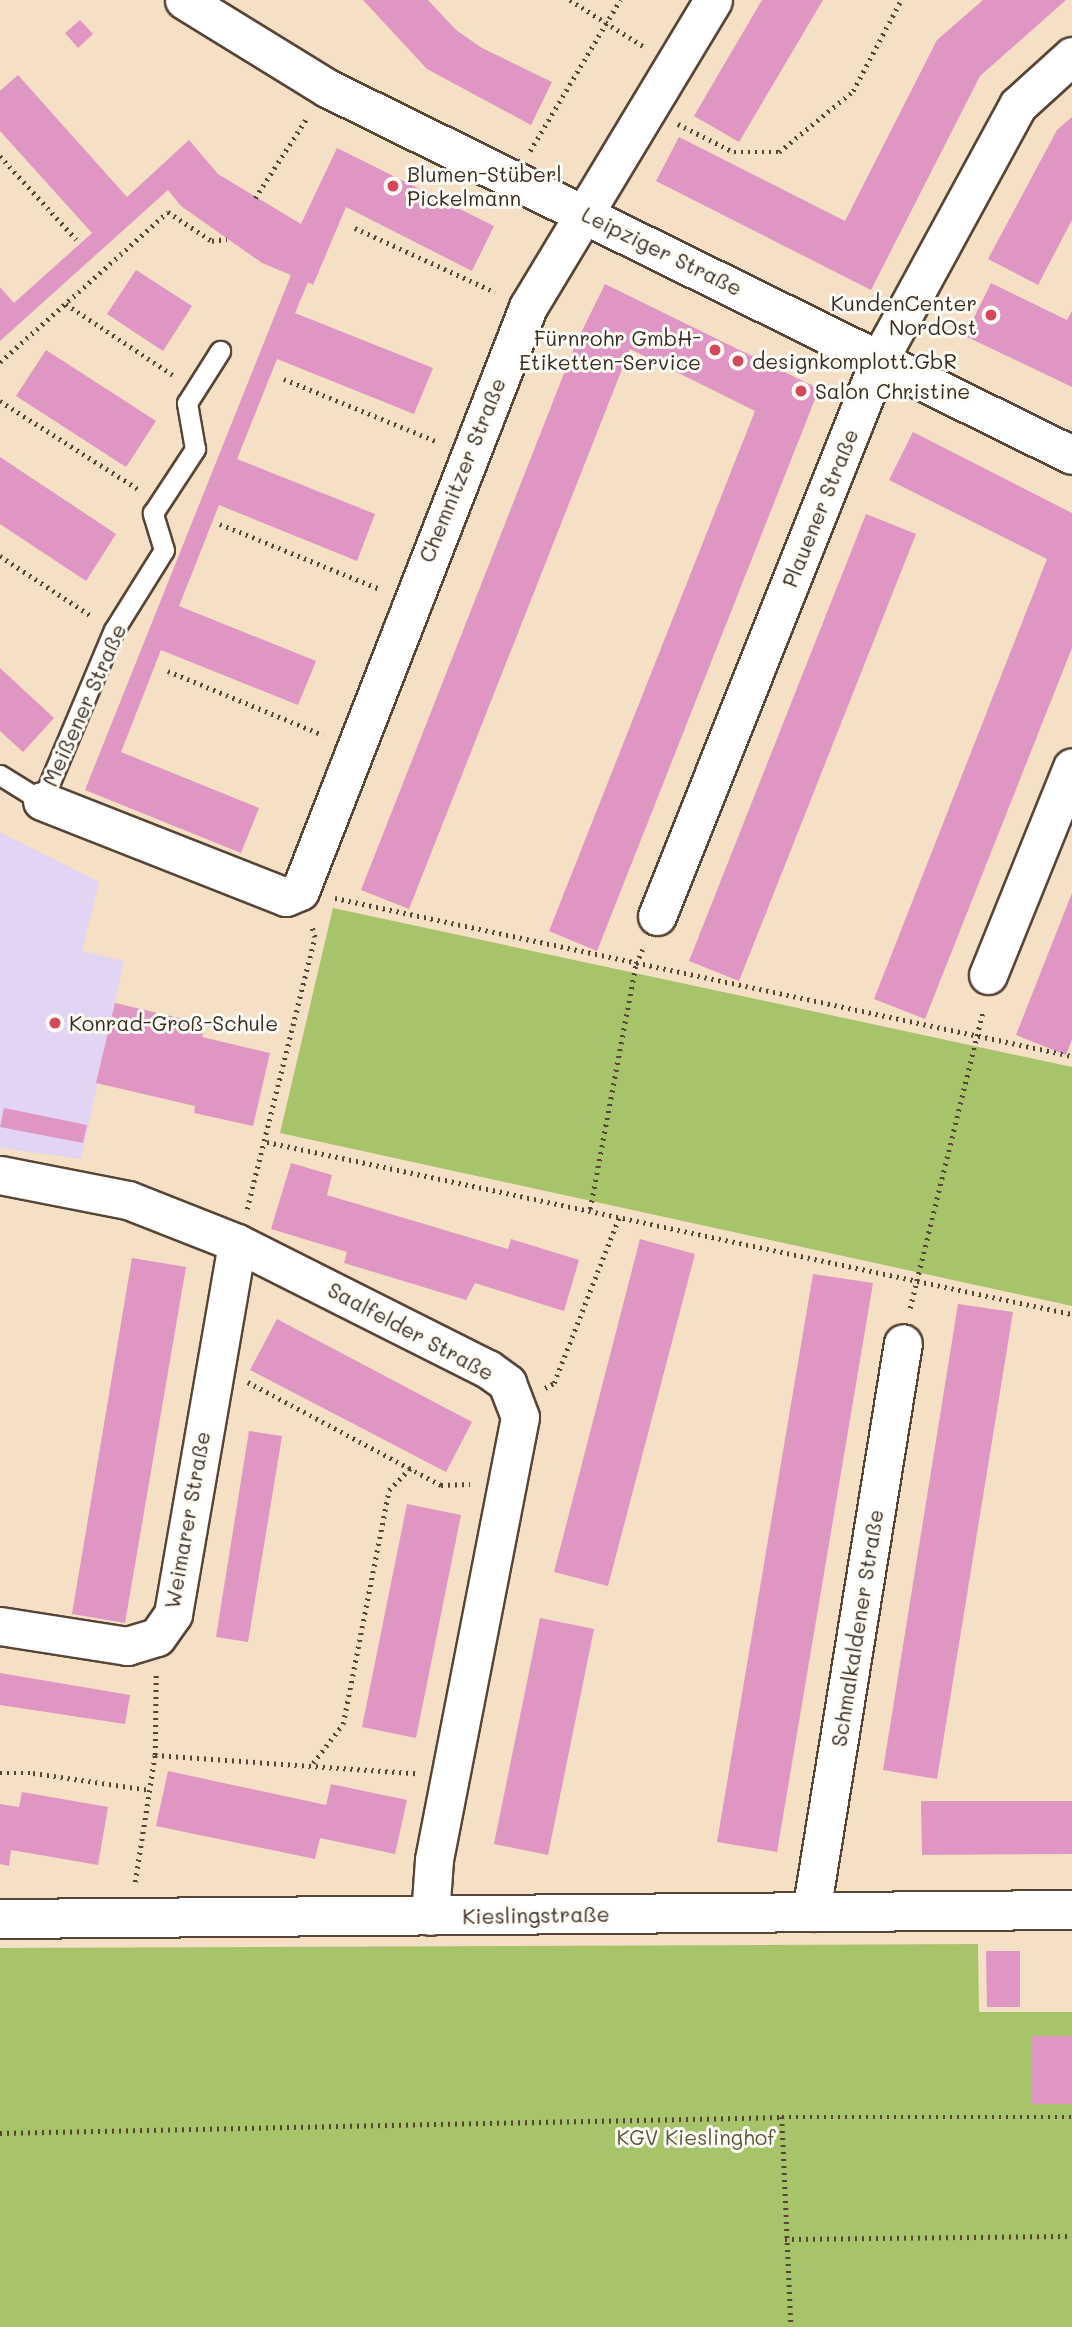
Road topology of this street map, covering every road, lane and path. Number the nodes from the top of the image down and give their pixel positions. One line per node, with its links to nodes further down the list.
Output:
1 (184, 0): 9 (street, Leipziger Straße)
2 (570, 0): 6 (path)
3 (620, 0): 6 (path)
4 (713, 0): 8 (street, Chemnitzer Straße)
5 (901, 0): 10 (path)
6 (605, 23): 8 (path); 12 (path)
7 (1072, 56): 21 (street, Plauener Straße)
8 (673, 64): 10 (street, Chemnitzer Straße)
9 (327, 88): 12 (street, Leipziger Straße); 13 (path)
10 (644, 113): 14 (street, Chemnitzer Straße)
11 (0, 156): 16 (path)
12 (513, 178): 14 (street, Leipziger Straße)
13 (255, 198)
14 (583, 212): 19 (street, Chemnitzer Straße); 21 (street, Leipziger Straße)
15 (355, 228): 19 (path)
16 (76, 239)
17 (228, 239): 18 (path)
18 (66, 304): 22 (path); 24 (path)
19 (528, 307): 26 (street, Chemnitzer Straße)
20 (220, 351): 24 (lane)
21 (880, 358): 27 (street, Leipziger Straße); 39 (street, Plauener Straße)
22 (0, 362)
23 (284, 379): 26 (path)
24 (196, 390): 28 (lane)
25 (0, 401): 28 (path)
26 (468, 455): 31 (street, Chemnitzer Straße)
27 (1072, 455)
28 (159, 503): 32 (lane, Meißener Straße)
29 (220, 524): 31 (path)
30 (0, 556): 32 (path)
31 (410, 601): 34 (street, Chemnitzer Straße)
32 (114, 630): 37 (lane, Meißener Straße)
33 (168, 671): 34 (path)
34 (353, 747): 38 (street, Chemnitzer Straße)
35 (1072, 768): 41 (street)
36 (0, 775): 37 (lane, Meißener Straße)
37 (42, 801): 38 (street, Meißener Straße)
38 (300, 891): 40 (path); 44 (path)
39 (657, 916)
40 (636, 964): 42 (path); 46 (path)
41 (988, 975): 42 (path)
42 (979, 1035): 43 (path); 49 (path)
43 (1072, 1056)
44 (267, 1142): 46 (path); 48 (path)
45 (0, 1175): 48 (street, Saalfelder Straße)
46 (590, 1209): 47 (path)
47 (620, 1215): 49 (path); 53 (path)
48 (237, 1243): 52 (street, Weimarer Straße); 55 (street, Saalfelder Straße)
49 (916, 1278): 50 (path)
50 (1072, 1314)
51 (903, 1343): 64 (street, Schmalkaldener Straße)
52 (214, 1364): 54 (path); 57 (street, Weimarer Straße)
53 (554, 1383)
54 (411, 1467): 55 (path); 59 (path)
55 (509, 1483): 61 (street, Saalfelder Straße)
56 (0, 1626): 57 (street, Weimarer Straße)
57 (157, 1637): 58 (path)
58 (155, 1755): 59 (path); 62 (path)
59 (313, 1763): 61 (path)
60 (0, 1773): 62 (path)
61 (451, 1777): 65 (street, Saalfelder Straße)
62 (149, 1790): 66 (path)
63 (1072, 1910): 64 (street, Kieslingstraße)
64 (811, 1912): 65 (street, Kieslingstraße)
65 (430, 1916): 66 (street, Kieslingstraße)
66 (129, 1917): 67 (street, Kieslingstraße)
67 (0, 1919)
68 (1072, 2117): 69 (path)
69 (782, 2118): 70 (path); 72 (path)
70 (0, 2133)
71 (1072, 2236): 72 (path)
72 (785, 2239): 73 (path)
73 (791, 2327)

